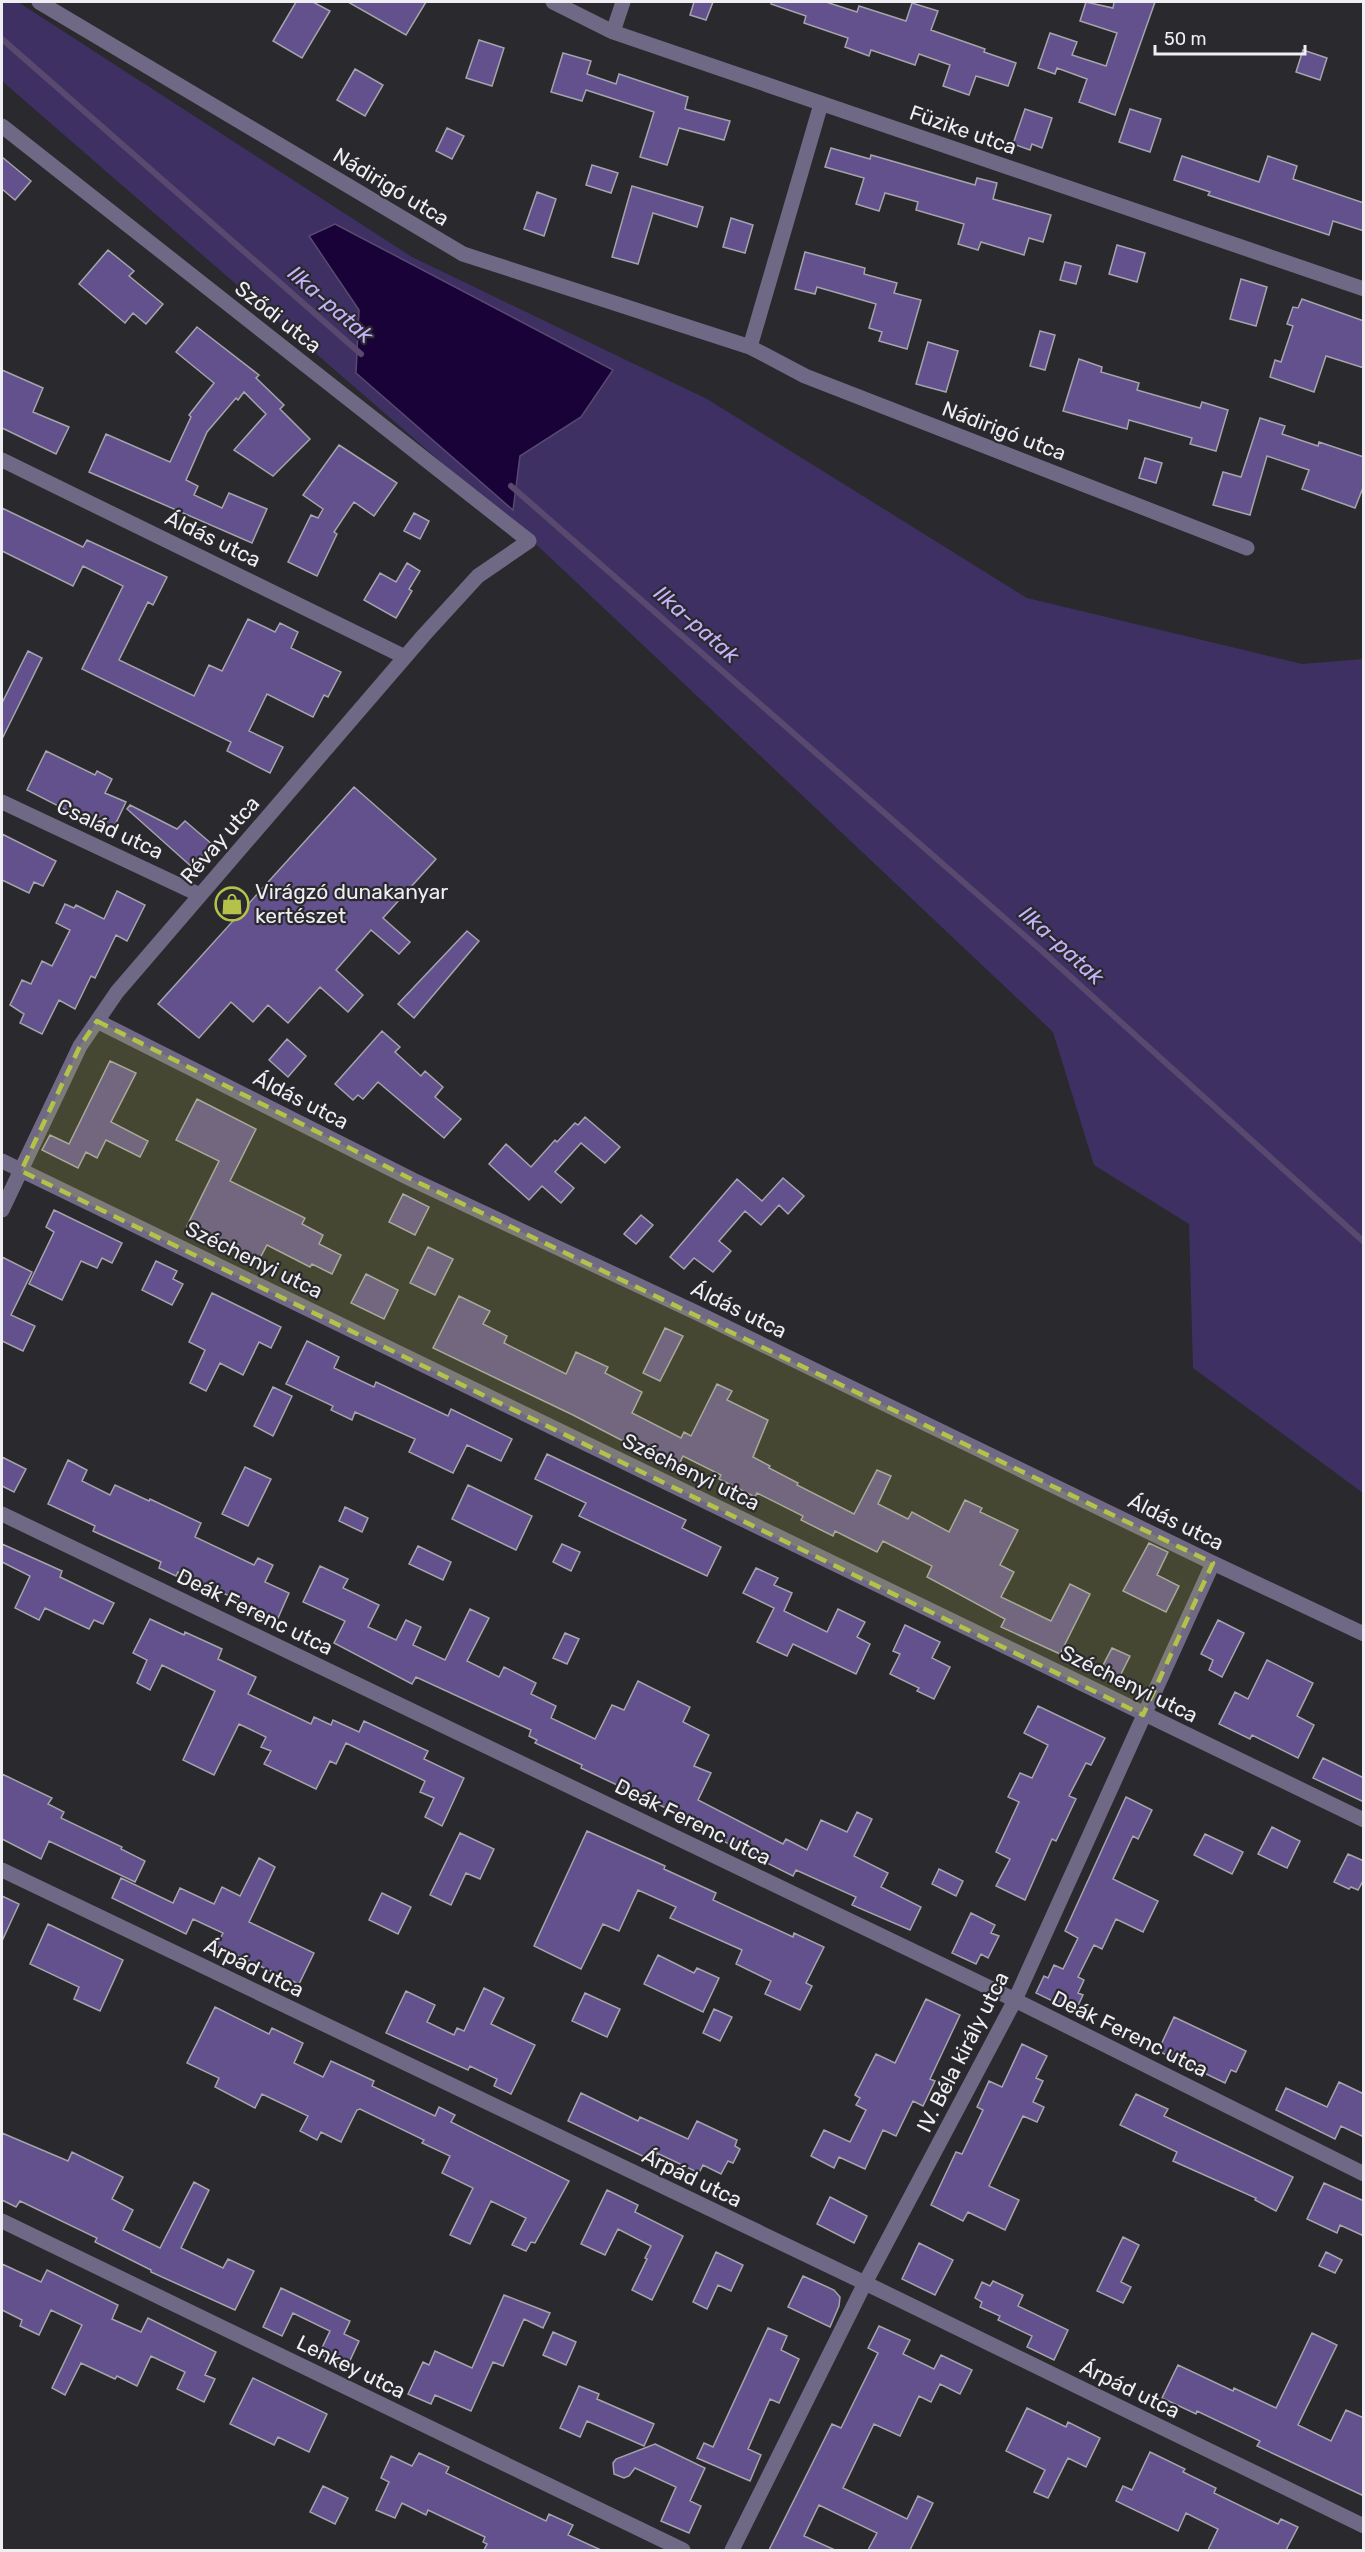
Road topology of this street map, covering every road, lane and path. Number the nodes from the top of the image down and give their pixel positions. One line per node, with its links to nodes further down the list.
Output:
1 (39, 2): 8 (street, Nádirigó utca)
2 (553, 2): 4 (street, Füzike utca)
3 (623, 2): 4 (street)
4 (613, 32): 5 (street, Füzike utca)
5 (821, 104): 7 (street, Füzike utca); 8 (street)
6 (2, 126): 10 (street, Sződi utca)
7 (1364, 289)
8 (750, 347): 11 (street, Nádirigó utca)
9 (2, 460): 12 (street, Áldás utca)
10 (529, 541): 12 (street, Révay utca)
11 (1247, 548)
12 (405, 657): 14 (street, Révay utca)
13 (2, 802): 14 (street, Család utca)
14 (200, 895): 15 (street, Révay utca)
15 (97, 1021): 17 (street, Révay utca); 20 (street, Áldás utca)
16 (2, 1161): 17 (street, Széchenyi utca)
17 (21, 1171): 18 (street, Révay utca); 22 (street, Széchenyi utca)
18 (2, 1210)
19 (2, 1514): 25 (street, Deák Ferenc utca)
20 (1213, 1563): 21 (street, Áldás utca); 22 (street, IV. Béla király utca)
21 (1364, 1634)
22 (1143, 1715): 23 (street, Széchenyi utca); 25 (street, IV. Béla király utca)
23 (1364, 1820)
24 (2, 1870): 28 (street, Árpád utca)
25 (1015, 2000): 26 (street, Deák Ferenc utca); 28 (street, IV. Béla király utca)
26 (1364, 2174)
27 (2, 2221): 30 (street, Lenkey utca)
28 (865, 2283): 29 (street, Árpád utca); 31 (street, IV. Béla király utca)
29 (1364, 2526)
30 (683, 2550)
31 (732, 2550)

